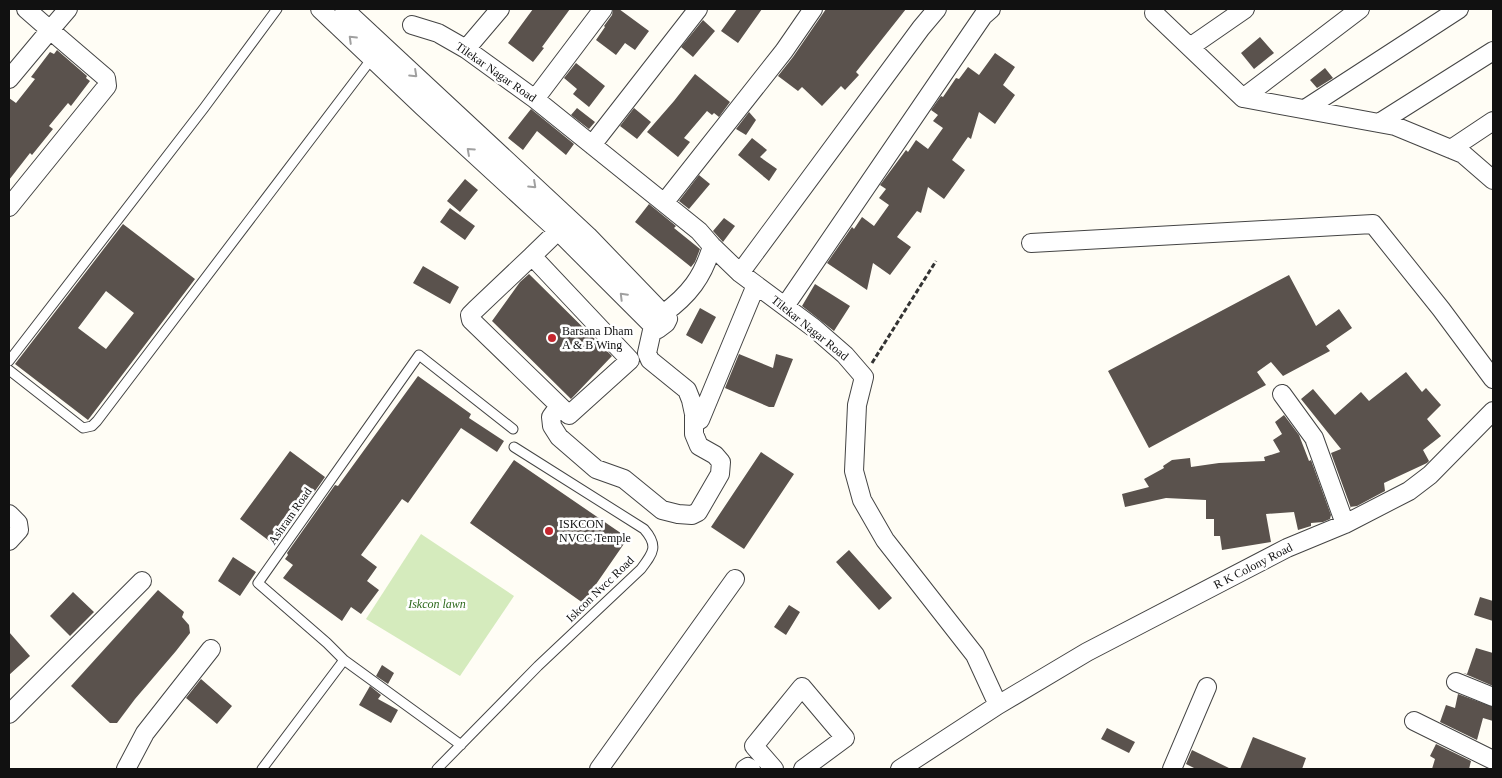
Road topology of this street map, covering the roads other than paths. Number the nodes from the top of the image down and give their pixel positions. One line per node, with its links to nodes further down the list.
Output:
1 (26, 9): 17 (street)
2 (68, 9): 17 (street)
3 (277, 9): 41 (lane)
4 (320, 9): 21 (street, one-way to 4)
5 (344, 9): 21 (street)
6 (500, 9): 19 (street)
7 (603, 9): 23 (street)
8 (698, 9): 28 (street)
9 (813, 9): 31 (street)
10 (937, 9): 37 (street)
11 (991, 9): 39 (street)
12 (1245, 9): 18 (street)
13 (1360, 9): 24 (street)
14 (1459, 9): 25 (street)
15 (1155, 10): 18 (street)
16 (412, 25): 19 (street, Tilekar Nagar Road)
17 (50, 30): 22 (street); 32 (street)
18 (1190, 47): 24 (street)
19 (466, 50): 23 (street, Tilekar Nagar Road)
20 (1493, 51): 27 (street)
21 (378, 52): 33 (street); 42 (lane)
22 (9, 79)
23 (535, 98): 28 (street, Tilekar Nagar Road)
24 (1243, 98): 25 (street)
25 (1305, 109): 27 (street)
26 (1493, 121): 29 (street)
27 (1379, 123): 29 (street)
28 (592, 145): 31 (street, Tilekar Nagar Road)
29 (1451, 149): 30 (street)
30 (1493, 180)
31 (664, 203): 35 (street, Tilekar Nagar Road)
32 (9, 207)
33 (564, 225): 36 (street); 40 (street)
34 (1030, 243): 43 (street)
35 (712, 246): 37 (street, Tilekar Nagar Road); 40 (street)
36 (532, 256): 45 (street); 45 (street)
37 (740, 273): 38 (street, Tilekar Nagar Road)
38 (756, 285): 39 (street, Tilekar Nagar Road); 47 (street)
39 (785, 306): 60 (street, Tilekar Nagar Road)
40 (658, 320): 45 (street)
41 (9, 361)
42 (9, 370)
43 (1493, 379)
44 (1282, 394): 51 (street)
45 (559, 406)
46 (1493, 411): 51 (street, R K Colony Road)
47 (700, 420)
48 (513, 429): 56 (lane, Ashram Road)
49 (514, 447): 63 (lane, Iskcon Nvcc Road)
50 (9, 514): 52 (street)
51 (1345, 524): 60 (street, R K Colony Road)
52 (9, 541)
53 (735, 579): 68 (street)
54 (142, 581): 61 (street)
55 (210, 649): 65 (street)
56 (344, 660): 63 (lane); 66 (lane)
57 (1456, 682): 59 (street)
58 (1207, 687): 74 (street)
59 (1493, 697)
60 (998, 705): 73 (street)
61 (9, 714)
62 (1414, 721): 64 (street)
63 (461, 744): 67 (lane, Iskcon Nvcc Road)
64 (1493, 760)
65 (126, 769)
66 (262, 769)
67 (436, 769)
68 (599, 769)
69 (746, 769): 70 (street)
70 (750, 769)
71 (774, 769): 72 (street)
72 (803, 769)
73 (900, 769)
74 (1172, 769)

